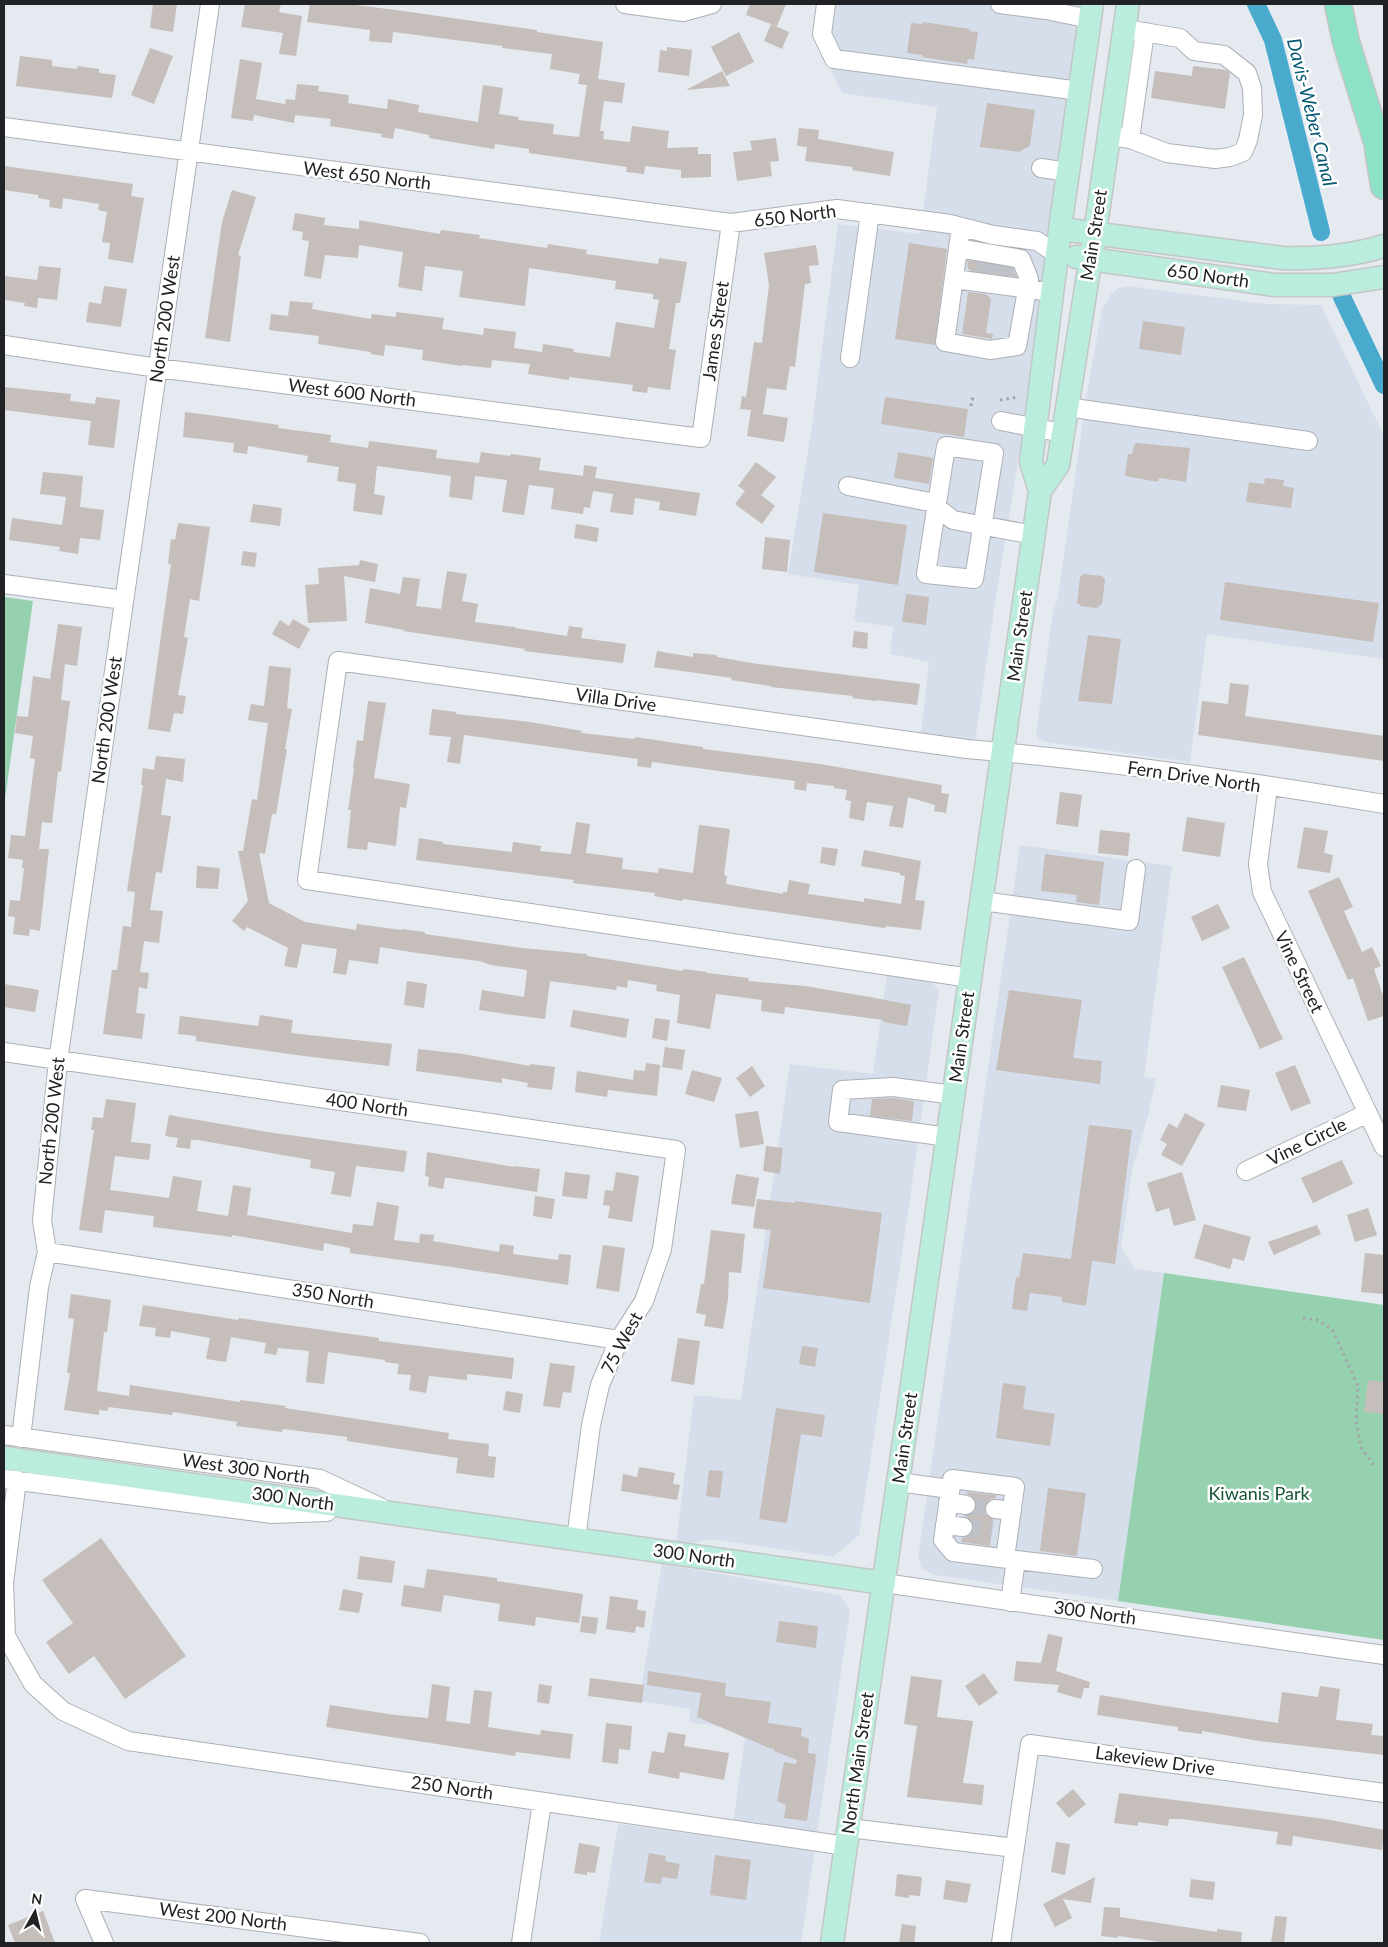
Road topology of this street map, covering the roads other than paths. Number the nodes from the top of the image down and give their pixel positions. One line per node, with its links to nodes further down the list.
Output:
1 (210, 4): 13 (street, North 200 West)
2 (624, 4): 3 (street)
3 (712, 4)
4 (826, 4): 10 (street)
5 (1000, 4): 8 (street)
6 (1128, 4): 9 (main road, Main Street)
7 (1338, 4): 14 (highway)
8 (1091, 12): 10 (main road, Main Street)
9 (1135, 30): 12 (main road, Main Street); 12 (street)
10 (1080, 91): 16 (main road, Main Street)
11 (4, 127): 13 (street, West 650 North)
12 (1120, 138): 22 (main road, Main Street)
13 (189, 152): 19 (street, West 650 North); 39 (street, North 200 West)
14 (1381, 156): 17 (highway)
15 (1041, 168): 16 (street)
16 (1068, 172): 21 (main road, Main Street)
17 (1384, 186)
18 (870, 213): 19 (street, 650 North); 20 (street, 650 North); 38 (street)
19 (731, 224): 44 (street, James Street)
20 (961, 227): 23 (street, 650 North); 26 (street)
21 (1061, 229): 22 (main road, 650 North); 24 (street); 27 (main road, Main Street)
22 (1095, 234): 25 (main road, 650 North); 28 (main road, Main Street)
23 (1015, 238): 24 (street, 650 North); 30 (street)
24 (1037, 241): 27 (street, 650 North)
25 (1381, 247)
26 (958, 248): 29 (street); 32 (street)
27 (1058, 255): 28 (main road, 650 North); 34 (main road, Main Street)
28 (1091, 260): 31 (main road, 650 North); 40 (main road, Main Street)
29 (985, 267): 30 (street); 30 (street); 32 (street)
30 (1006, 268): 33 (street); 33 (street)
31 (1384, 277)
32 (954, 279): 35 (street)
33 (1026, 289): 34 (street); 35 (street)
34 (1052, 292): 36 (main road, Main Street)
35 (1020, 333): 36 (street)
36 (1046, 338): 42 (main road, Main Street)
37 (4, 345): 39 (street, West 600 North)
38 (850, 358)
39 (158, 368): 44 (street, West 600 North); 52 (street, North 200 West)
40 (1066, 407): 43 (main road, Main Street); 45 (street)
41 (1001, 421): 42 (street)
42 (1035, 428): 43 (street); 47 (main road, Main Street)
43 (1062, 433): 47 (main road, Main Street)
44 (701, 438)
45 (1308, 441)
46 (848, 486): 48 (street)
47 (1040, 491): 50 (main road, Main Street)
48 (936, 507): 49 (street); 49 (street); 49 (street)
49 (983, 526): 50 (street)
50 (1034, 535): 53 (main road, Main Street)
51 (4, 584): 52 (street)
52 (124, 600): 60 (street, North 200 West)
53 (1003, 752): 54 (street, Fern Drive North); 57 (main road, Main Street); 58 (street, Villa Drive)
54 (1268, 787): 55 (street, Fern Drive North); 62 (street, Vine Street)
55 (1384, 804)
56 (1136, 869): 57 (street)
57 (982, 901): 58 (main road, Main Street)
58 (970, 978): 61 (main road, Main Street)
59 (4, 1052): 60 (street, 400 North)
60 (58, 1061): 65 (street, 400 North); 67 (street, North 200 West)
61 (954, 1095): 63 (main road, Main Street); 63 (street)
62 (1368, 1113): 64 (street, Vine Street); 66 (street, Vine Circle)
63 (948, 1137): 73 (main road, Main Street)
64 (1384, 1147)
65 (676, 1150): 68 (street, 75 West)
66 (1246, 1171)
67 (47, 1252): 68 (street, 350 North); 70 (street, North 200 West)
68 (620, 1340): 80 (street, 75 West)
69 (4, 1435): 70 (street, West 300 North)
70 (21, 1438): 77 (street, West 300 North)
71 (4, 1458): 77 (main road, 300 North)
72 (10, 1480): 77 (street, West 300 North); 87 (street, 250 North)
73 (898, 1482): 74 (street); 83 (main road, Main Street)
74 (955, 1499): 76 (street); 78 (street)
75 (994, 1508): 76 (street)
76 (1012, 1511): 81 (street)
77 (392, 1512): 80 (main road, 300 North)
78 (945, 1525): 79 (street); 81 (street)
79 (963, 1527)
80 (576, 1539): 83 (main road, 300 North)
81 (1011, 1559): 82 (street); 84 (street)
82 (1093, 1569)
83 (884, 1583): 84 (street, 300 North); 88 (main road, North Main Street)
84 (1010, 1602): 85 (street, 300 North)
85 (1384, 1654)
86 (1384, 1793): 89 (street, Lakeview Drive)
87 (542, 1802): 88 (street, 250 North); 92 (street)
88 (848, 1837): 89 (street); 93 (main road, North Main Street)
89 (1014, 1848): 94 (street, Lakeview Drive)
90 (104, 1943): 91 (street, West 200 North)
91 (420, 1943)
92 (521, 1943)
93 (832, 1943)
94 (1000, 1943)

